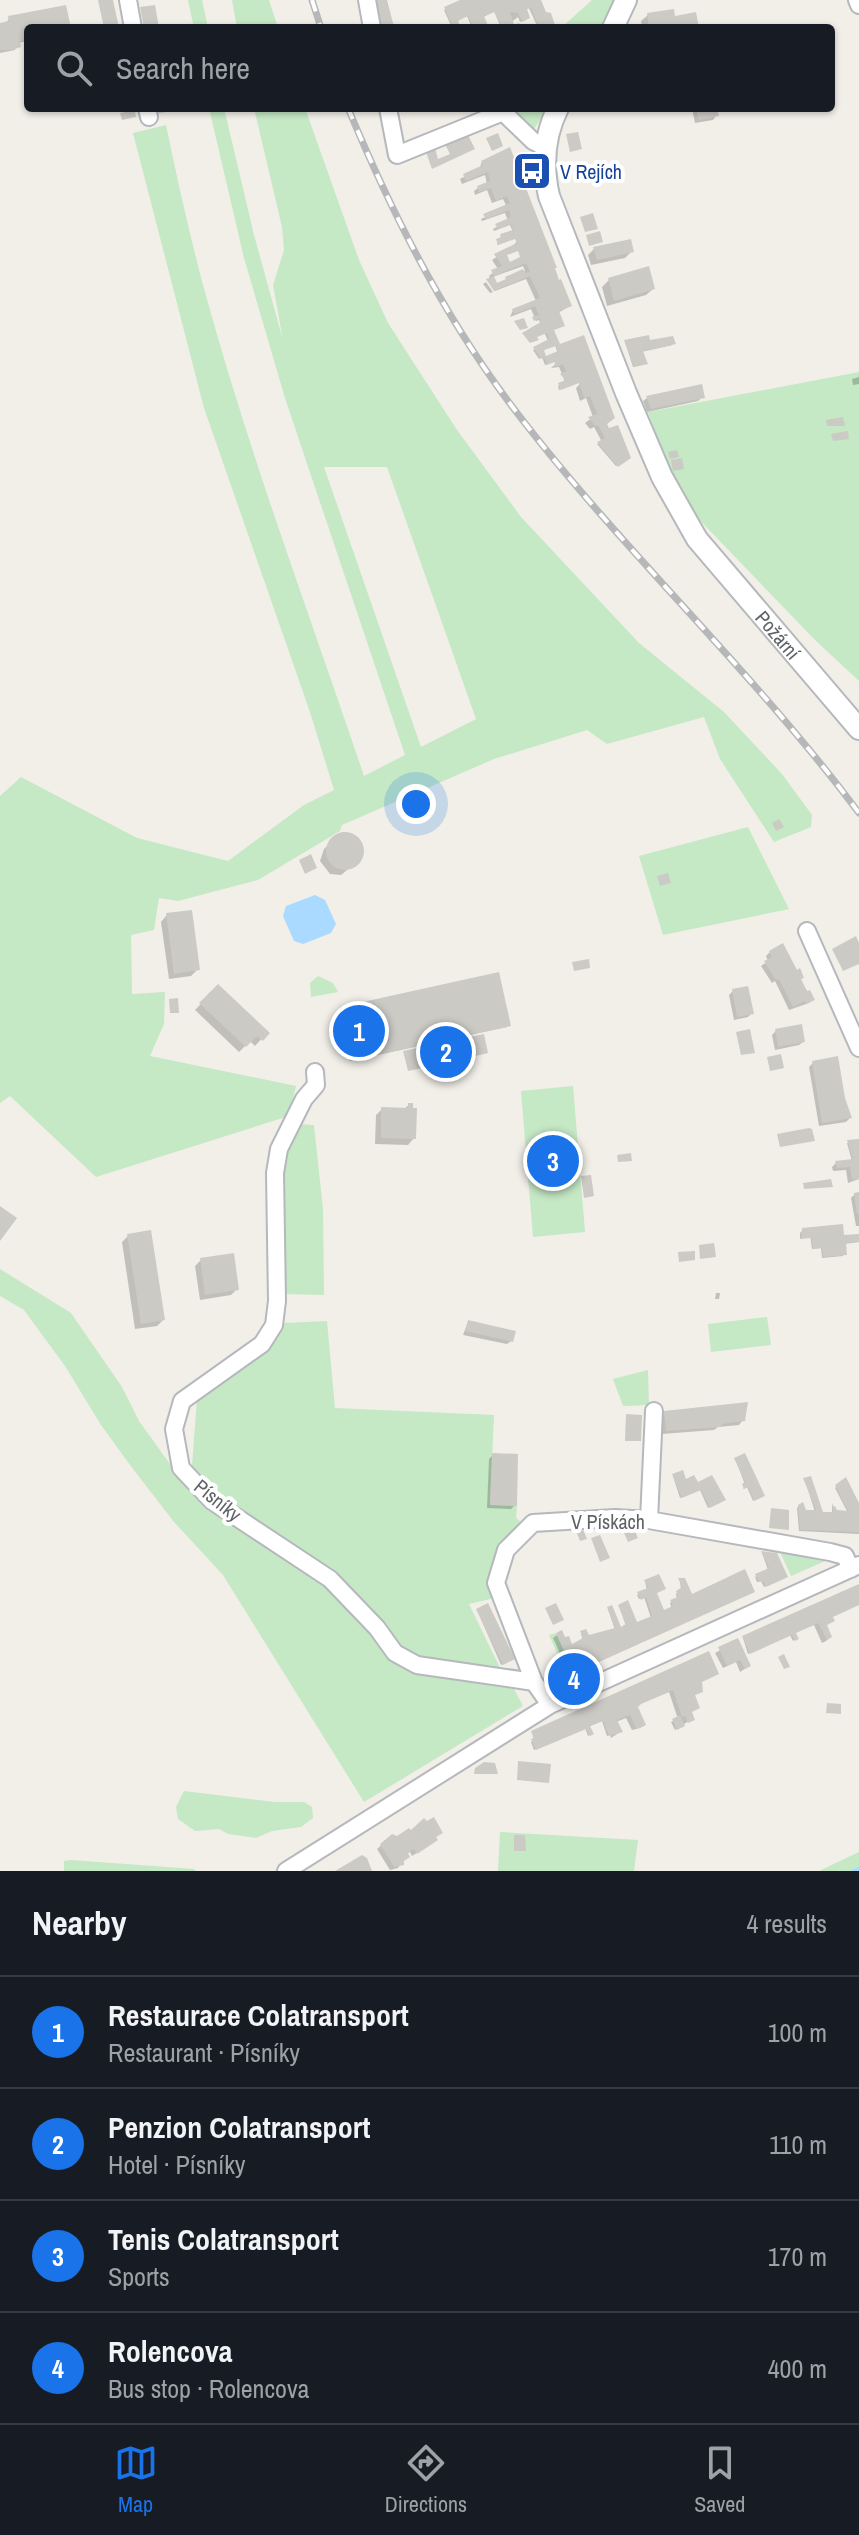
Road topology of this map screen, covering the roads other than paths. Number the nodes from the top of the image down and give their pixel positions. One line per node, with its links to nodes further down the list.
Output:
1 (128, 0): 4 (street)
2 (367, 0): 5 (street)
3 (626, 0): 6 (street)
4 (132, 24)
5 (371, 24)
6 (615, 24)
7 (389, 112): 8 (street)
8 (503, 112)
9 (503, 112): 11 (street)
10 (557, 112): 11 (street)
11 (545, 147): 12 (street, Požární)
12 (859, 729)
13 (807, 931): 14 (street)
14 (859, 1048)
15 (315, 1072): 19 (street, Písníky)
16 (654, 1411): 17 (street)
17 (649, 1520): 18 (street, V Pískách); 19 (street, V Pískách)
18 (855, 1567): 20 (street)
19 (534, 1682): 20 (street)
20 (550, 1705): 21 (street)
21 (286, 1871)

